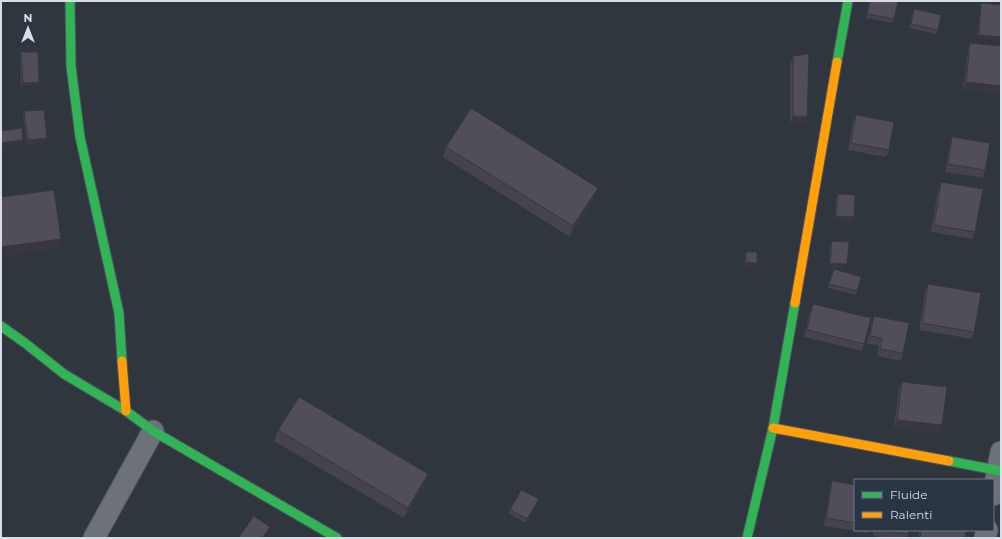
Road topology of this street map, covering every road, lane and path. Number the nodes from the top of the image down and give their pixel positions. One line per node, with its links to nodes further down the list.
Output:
1 (70, 1): 4 (street)
2 (848, 1): 5 (street)
3 (1, 326): 4 (street)
4 (126, 411): 6 (street)
5 (773, 428): 7 (street); 11 (street)
6 (154, 431): 9 (street); 10 (street)
7 (1000, 465): 8 (street)
8 (994, 491)
9 (94, 538)
10 (337, 538)
11 (747, 538)

